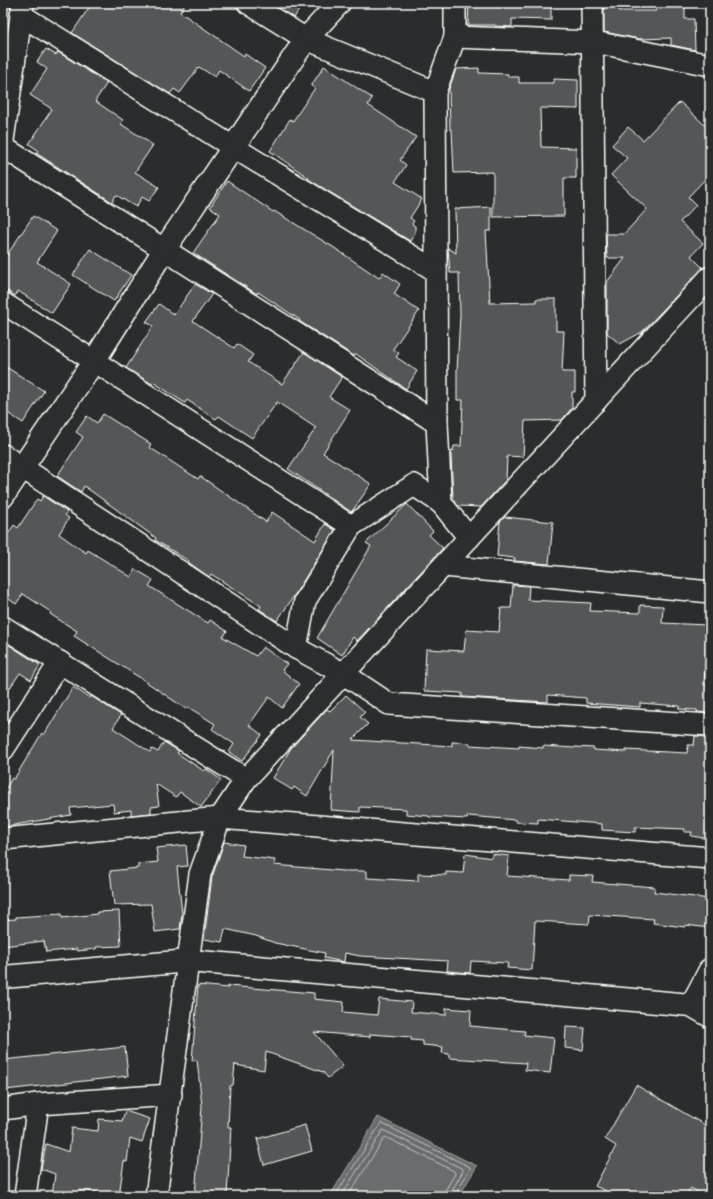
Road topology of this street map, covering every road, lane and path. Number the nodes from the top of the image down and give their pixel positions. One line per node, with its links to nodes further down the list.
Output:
1 (248, 3): 7 (street)
2 (339, 3): 7 (street)
3 (455, 3): 6 (street)
4 (592, 3): 8 (street)
5 (22, 9): 11 (street); 13 (street)
6 (455, 37): 8 (street); 10 (street)
7 (306, 39): 10 (street); 13 (street)
8 (594, 42): 9 (street); 19 (street)
9 (710, 65)
10 (435, 92): 15 (street)
11 (3, 140)
12 (3, 146): 14 (street)
13 (233, 147): 14 (street); 15 (street)
14 (164, 250): 18 (street); 20 (street)
15 (436, 271): 20 (street)
16 (710, 277): 19 (street)
17 (3, 303): 18 (street)
18 (94, 360): 22 (street); 25 (street)
19 (596, 400): 26 (street)
20 (438, 423): 24 (street)
21 (3, 455): 22 (street)
22 (22, 467): 23 (street); 30 (street)
23 (3, 496)
24 (441, 503): 25 (street); 26 (street)
25 (351, 526): 30 (street)
26 (469, 538): 27 (street)
27 (444, 566): 28 (street); 32 (street)
28 (710, 592)
29 (3, 627): 31 (street)
30 (296, 648): 32 (street)
31 (60, 662): 34 (street); 35 (street)
32 (344, 674): 33 (street); 35 (street)
33 (710, 725)
34 (3, 750)
35 (246, 779): 36 (street)
36 (220, 818): 37 (street); 38 (street); 39 (street)
37 (3, 839)
38 (710, 858)
39 (189, 961): 41 (street); 42 (street); 44 (street)
40 (710, 969): 42 (street)
41 (3, 977)
42 (691, 1005): 43 (street)
43 (710, 1016)
44 (170, 1095): 45 (street); 48 (street)
45 (38, 1104): 46 (street); 47 (street)
46 (3, 1109)
47 (25, 1196)
48 (156, 1196)

